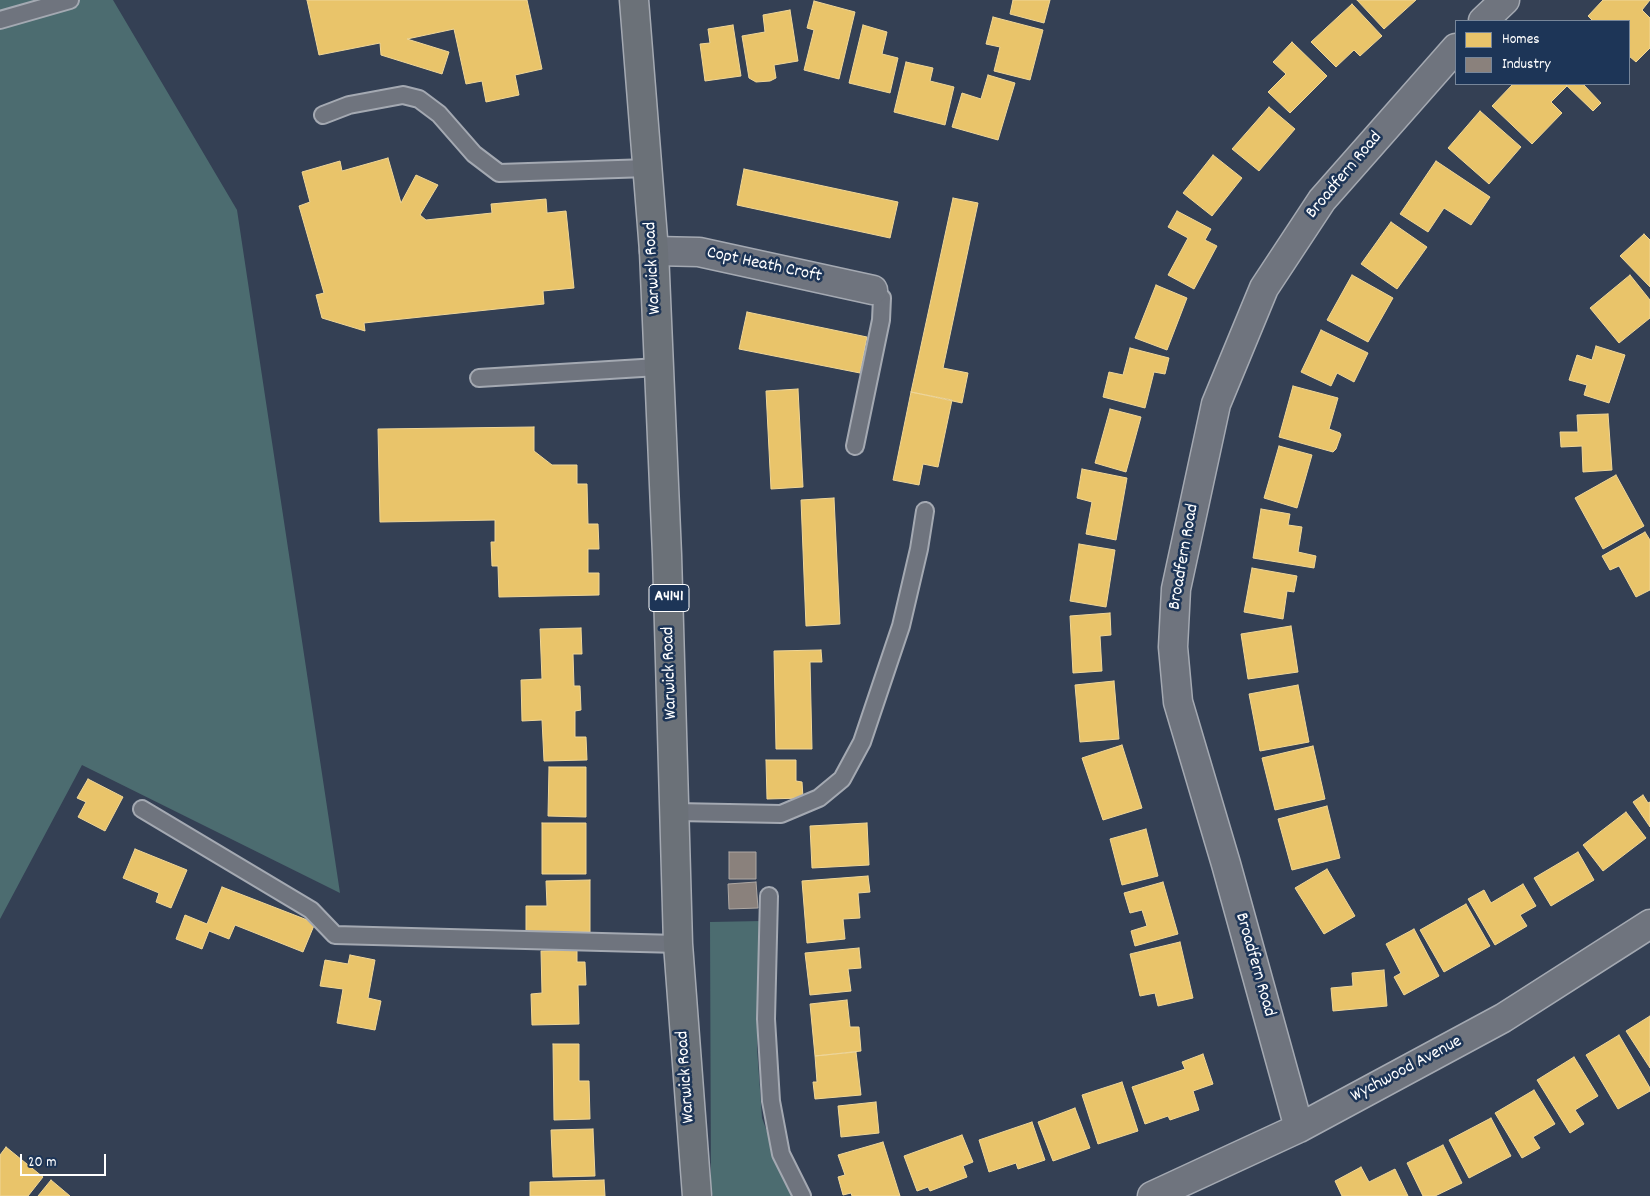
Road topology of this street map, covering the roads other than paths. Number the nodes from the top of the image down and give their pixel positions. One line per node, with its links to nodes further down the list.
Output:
1 (70, 0): 4 (lane)
2 (634, 0): 8 (main road, Warwick Road / A4141)
3 (1505, 0): 5 (street)
4 (0, 20)
5 (1484, 20)
6 (1455, 49): 20 (street, Broadfern Road)
7 (323, 115): 8 (lane)
8 (648, 168): 9 (main road, Warwick Road / A4141)
9 (654, 251): 10 (street, Copt Heath Croft); 11 (main road, Warwick Road / A4141)
10 (873, 290): 13 (lane)
11 (658, 367): 12 (lane); 16 (main road, Warwick Road / A4141)
12 (479, 378)
13 (855, 446)
14 (925, 511): 16 (lane)
15 (142, 809): 19 (lane)
16 (676, 812): 19 (main road, Warwick Road / A4141)
17 (769, 896): 22 (lane)
18 (1650, 924): 20 (street, Wychwood Avenue)
19 (678, 944): 21 (main road, Warwick Road / A4141)
20 (1300, 1128): 23 (street, Wychwood Avenue)
21 (697, 1196)
22 (802, 1196)
23 (1152, 1196)

